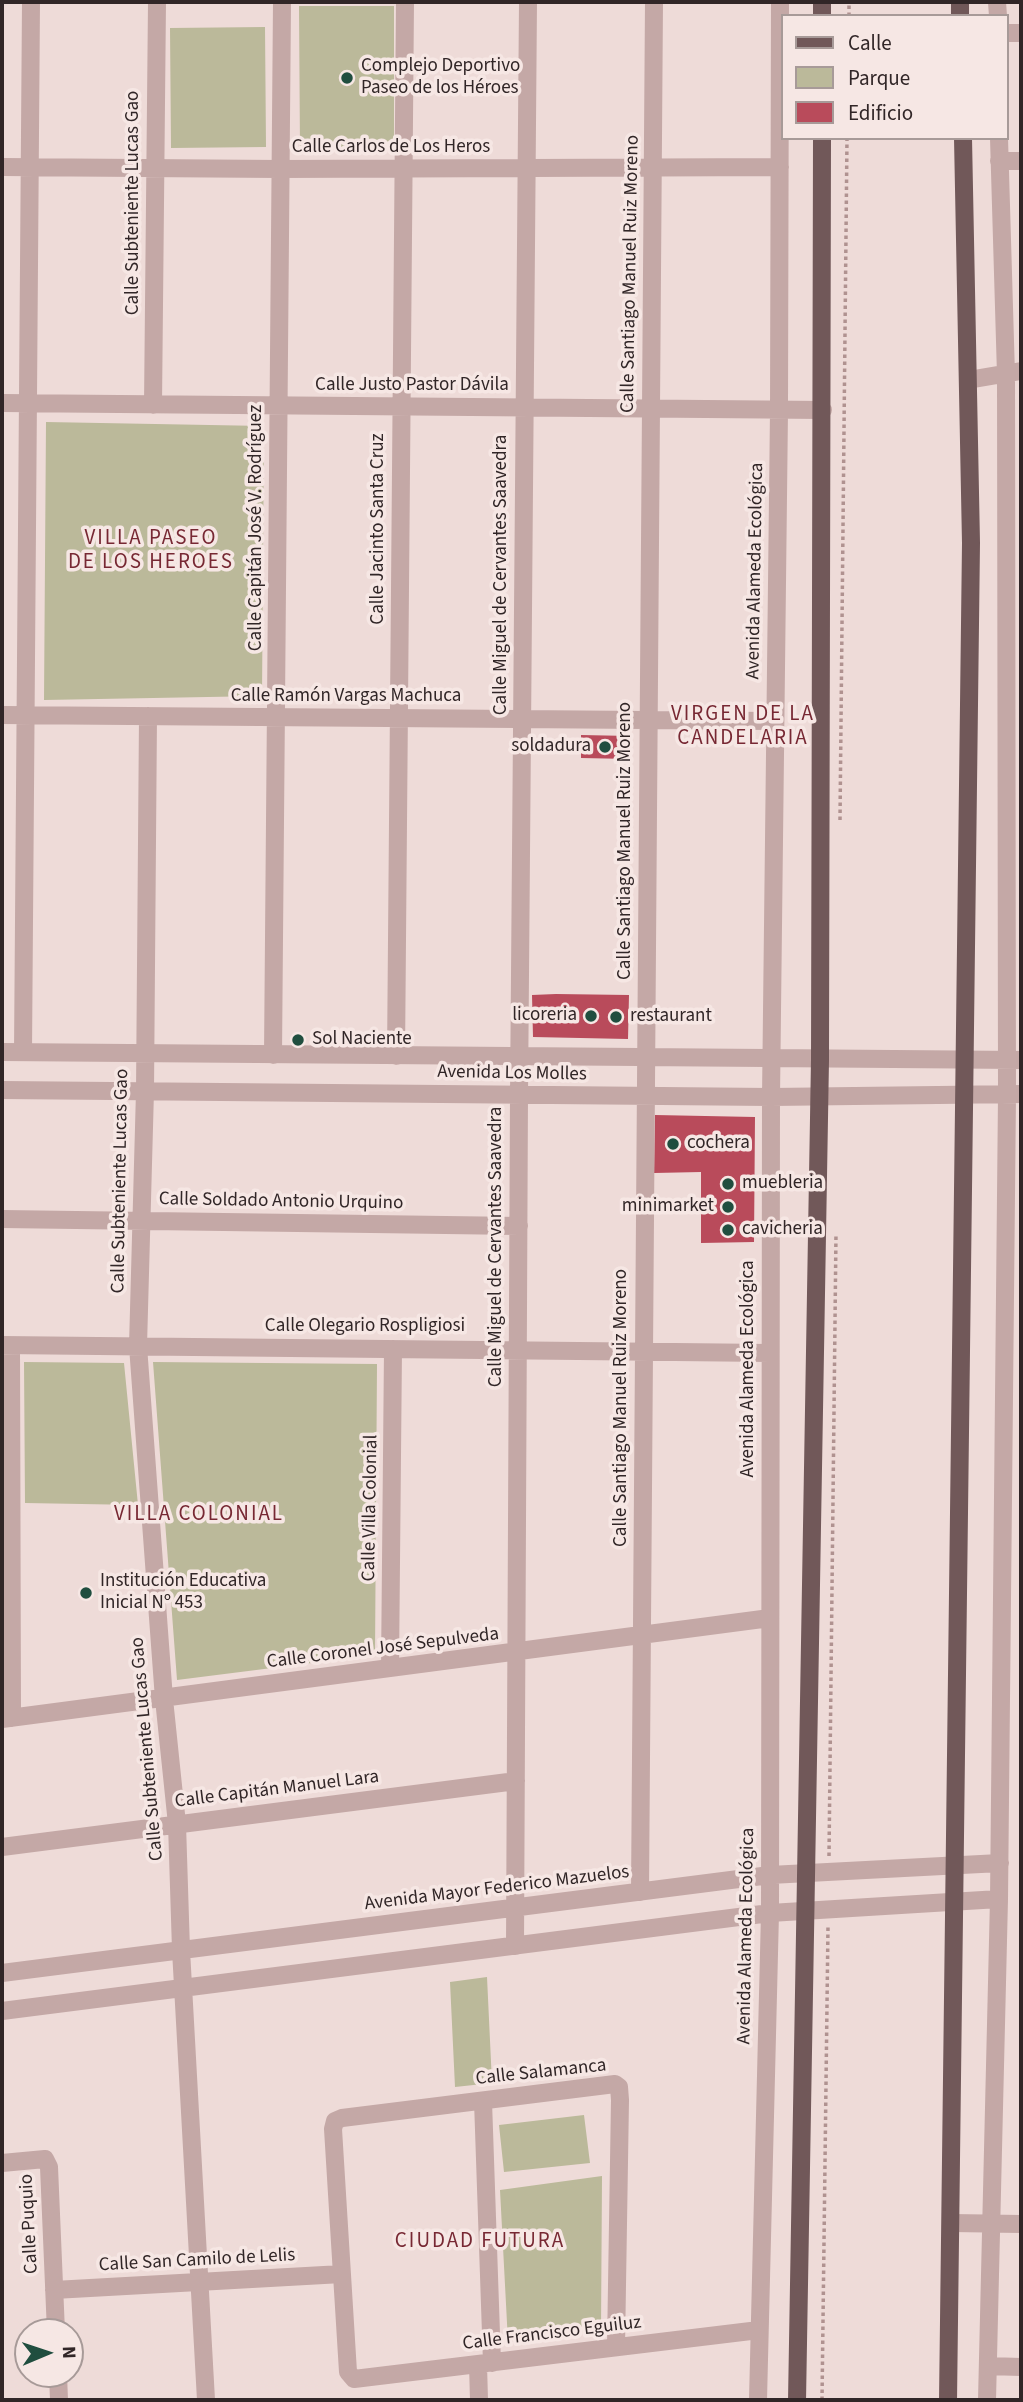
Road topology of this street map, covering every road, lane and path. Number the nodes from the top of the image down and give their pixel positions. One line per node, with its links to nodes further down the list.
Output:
1 (31, 2): 14 (street)
2 (157, 2): 17 (street, Calle Subteniente Lucas Gao)
3 (282, 2): 18 (street, Calle Capitán José V. Rodríguez)
4 (405, 2): 19 (street, Calle Jacinto Santa Cruz)
5 (528, 2): 20 (street, Calle Miguel de Cervantes Saavedra)
6 (654, 2): 15 (street, Calle Santiago Manuel Ruiz Moreno)
7 (780, 2): 16 (street, Avenida Alameda Ecológica)
8 (822, 140): 30 (main road)
9 (963, 140): 22 (main road)
10 (999, 140): 11 (street)
11 (999, 161): 12 (street); 21 (street)
12 (1021, 161)
13 (2, 167): 14 (street, Calle Carlos de Los Heros)
14 (30, 167): 17 (street, Calle Carlos de Los Heros); 24 (street)
15 (653, 167): 16 (street, Calle Carlos de Los Heros); 20 (street, Calle Carlos de Los Heros); 29 (street, Calle Santiago Manuel Ruiz Moreno)
16 (780, 167): 31 (street, Avenida Alameda Ecológica)
17 (156, 168): 18 (street, Calle Carlos de Los Heros); 25 (street, Calle Subteniente Lucas Gao)
18 (280, 169): 19 (street, Calle Carlos de Los Heros); 26 (street, Calle Capitán José V. Rodríguez)
19 (403, 169): 20 (street, Calle Carlos de Los Heros); 27 (street, Calle Jacinto Santa Cruz)
20 (527, 169): 28 (street, Calle Miguel de Cervantes Saavedra)
21 (1014, 373): 22 (street); 50 (street)
22 (968, 380): 49 (main road)
23 (2, 403): 24 (street, Calle Justo Pastor Dávila)
24 (28, 404): 25 (street, Calle Justo Pastor Dávila); 33 (street)
25 (153, 405): 26 (street, Calle Justo Pastor Dávila)
26 (279, 406): 27 (street, Calle Justo Pastor Dávila); 35 (street, Calle Capitán José V. Rodríguez)
27 (401, 407): 28 (street, Calle Justo Pastor Dávila); 36 (street, Calle Jacinto Santa Cruz)
28 (525, 408): 29 (street, Calle Justo Pastor Dávila); 37 (street, Calle Miguel de Cervantes Saavedra)
29 (651, 409): 31 (street, Calle Justo Pastor Dávila); 38 (street, Calle Santiago Manuel Ruiz Moreno)
30 (822, 410): 31 (street, Calle Justo Pastor Dávila); 48 (main road)
31 (779, 411): 39 (street, Avenida Alameda Ecológica)
32 (2, 715): 33 (street, Calle Ramón Vargas Machuca)
33 (25, 715): 34 (street, Calle Ramón Vargas Machuca); 41 (street)
34 (148, 716): 35 (street, Calle Ramón Vargas Machuca); 42 (street, Calle Subteniente Lucas Gao)
35 (276, 717): 36 (street, Calle Ramón Vargas Machuca); 43 (street, Calle Capitán José V. Rodríguez)
36 (399, 718): 37 (street, Calle Ramón Vargas Machuca); 44 (street, Calle Jacinto Santa Cruz)
37 (522, 719): 38 (street, Calle Ramón Vargas Machuca); 45 (street, Calle Miguel de Cervantes Saavedra)
38 (648, 720): 39 (street, Calle Ramón Vargas Machuca); 46 (street, Calle Santiago Manuel Ruiz Moreno)
39 (774, 721): 47 (street, Avenida Alameda Ecológica)
40 (2, 1052): 41 (street, Avenida Los Molles)
41 (23, 1052): 42 (street, Avenida Los Molles)
42 (145, 1053): 43 (street, Avenida Los Molles); 52 (street, Calle Subteniente Lucas Gao)
43 (273, 1055): 44 (street, Avenida Los Molles)
44 (396, 1056): 45 (street, Avenida Los Molles)
45 (520, 1057): 46 (street, Avenida Los Molles); 53 (street, Calle Miguel de Cervantes Saavedra)
46 (645, 1058): 47 (street, Avenida Los Molles); 56 (street, Calle Santiago Manuel Ruiz Moreno)
47 (771, 1060): 48 (street, Avenida Los Molles); 57 (street, Avenida Alameda Ecológica)
48 (820, 1060): 49 (street, Avenida Los Molles); 58 (main road)
49 (965, 1060): 50 (street, Avenida Los Molles); 54 (main road)
50 (1014, 1060): 55 (street)
51 (2, 1090): 52 (street, Avenida Los Molles)
52 (145, 1091): 53 (street, Avenida Los Molles); 60 (street, Calle Subteniente Lucas Gao)
53 (519, 1095): 56 (street, Avenida Los Molles); 61 (street, Calle Miguel de Cervantes Saavedra)
54 (965, 1095): 55 (street, Avenida Los Molles); 58 (street, Avenida Los Molles); 78 (main road)
55 (1014, 1095): 77 (street)
56 (645, 1096): 57 (street, Avenida Los Molles); 66 (street, Calle Santiago Manuel Ruiz Moreno)
57 (771, 1097): 58 (street, Avenida Los Molles); 67 (street, Avenida Alameda Ecológica)
58 (819, 1097): 79 (main road)
59 (2, 1219): 60 (street, Calle Soldado Antonio Urquino)
60 (141, 1221): 61 (street, Calle Soldado Antonio Urquino); 63 (street, Calle Subteniente Lucas Gao)
61 (519, 1226): 65 (street, Calle Miguel de Cervantes Saavedra)
62 (6, 1345): 63 (street, Calle Olegario Rospligiosi); 73 (street)
63 (138, 1346): 64 (street, Calle Olegario Rospligiosi); 72 (street, Calle Subteniente Lucas Gao)
64 (393, 1349): 65 (street, Calle Olegario Rospligiosi); 71 (street, Calle Villa Colonial)
65 (518, 1349): 66 (street, Calle Olegario Rospligiosi); 70 (street, Calle Miguel de Cervantes Saavedra)
66 (643, 1352): 67 (street, Calle Olegario Rospligiosi); 69 (street, Calle Santiago Manuel Ruiz Moreno)
67 (770, 1353): 68 (street, Avenida Alameda Ecológica)
68 (770, 1618): 69 (street, Calle Coronel José Sepulveda); 80 (street, Avenida Alameda Ecológica)
69 (642, 1636): 70 (street, Calle Coronel José Sepulveda); 81 (street, Calle Santiago Manuel Ruiz Moreno)
70 (517, 1652): 71 (street, Calle Coronel José Sepulveda); 74 (street, Calle Miguel de Cervantes Saavedra)
71 (390, 1668): 72 (street, Calle Coronel José Sepulveda)
72 (164, 1699): 73 (street, Calle Coronel José Sepulveda); 75 (street, Calle Subteniente Lucas Gao)
73 (7, 1719)
74 (516, 1781): 75 (street, Calle Capitán Manuel Lara); 84 (street, Calle Miguel de Cervantes Saavedra)
75 (177, 1824): 76 (street, Calle Capitán Manuel Lara); 88 (street, Calle Subteniente Lucas Gao)
76 (2, 1847)
77 (1000, 1863): 78 (street, Avenida Mayor Federico Mazuelos); 82 (street)
78 (956, 1865): 79 (street, Avenida Mayor Federico Mazuelos); 83 (main road)
79 (806, 1873): 80 (street, Avenida Mayor Federico Mazuelos); 85 (main road)
80 (770, 1875): 81 (street, Avenida Mayor Federico Mazuelos); 86 (street, Avenida Alameda Ecológica)
81 (640, 1892): 84 (street, Avenida Mayor Federico Mazuelos)
82 (999, 1899): 83 (street); 95 (street)
83 (955, 1902): 85 (street); 94 (main road)
84 (515, 1908): 87 (street, Calle Miguel de Cervantes Saavedra); 88 (street, Avenida Mayor Federico Mazuelos)
85 (805, 1911): 86 (street); 109 (main road)
86 (770, 1913): 87 (street); 101 (street, Avenida Alameda Ecológica)
87 (515, 1946): 90 (street)
88 (181, 1950): 89 (street, Avenida Mayor Federico Mazuelos); 90 (street, Calle Subteniente Lucas Gao)
89 (2, 1973)
90 (185, 1988): 91 (street); 98 (street, Calle Subteniente Lucas Gao)
91 (2, 2011)
92 (483, 2101): 97 (street, Calle Salamanca); 102 (street, Calle Salamanca); 103 (street)
93 (2, 2163): 99 (street, Calle Puquio)
94 (951, 2223): 95 (street); 110 (main road)
95 (991, 2223): 96 (street); 104 (street)
96 (1021, 2224)
97 (342, 2274): 98 (street, Calle San Camilo de Lelis); 103 (street, Calle Francisco Eguiluz)
98 (200, 2281): 99 (street, Calle San Camilo de Lelis); 106 (street, Calle Subteniente Lucas Gao)
99 (54, 2290): 100 (street)
100 (55, 2318)
101 (759, 2330): 102 (street, Calle Francisco Eguiluz); 108 (street, Avenida Alameda Ecológica)
102 (616, 2347): 103 (street, Calle Francisco Eguiluz)
103 (485, 2363): 107 (street)
104 (988, 2366): 105 (street); 111 (street)
105 (1021, 2367)
106 (206, 2400)
107 (479, 2400)
108 (758, 2400)
109 (797, 2400)
110 (948, 2400)
111 (987, 2400)

